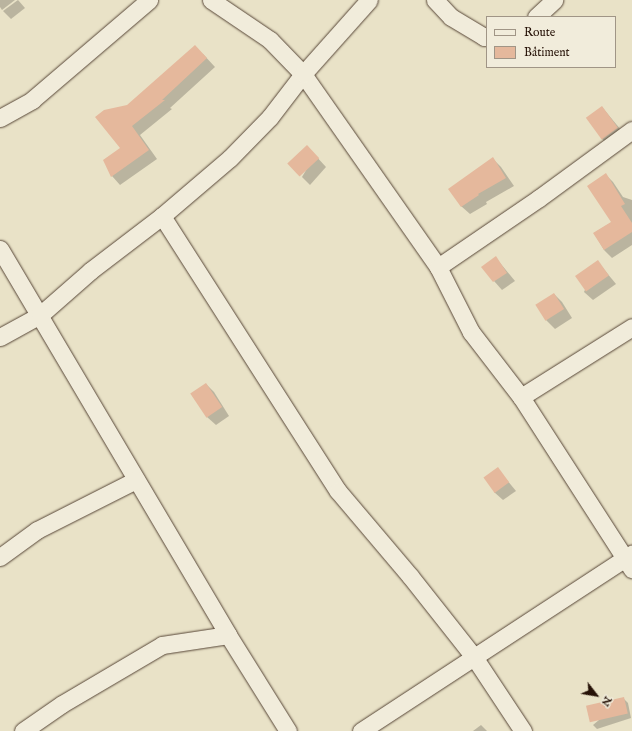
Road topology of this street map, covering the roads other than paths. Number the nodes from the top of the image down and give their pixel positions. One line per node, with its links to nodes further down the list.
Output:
1 (148, 0): 9 (street)
2 (211, 0): 8 (street)
3 (369, 0): 8 (street)
4 (435, 0): 7 (street)
5 (554, 0): 6 (street)
6 (537, 16)
7 (486, 36)
8 (303, 74): 11 (street); 13 (street)
9 (0, 118)
10 (632, 130): 13 (street)
11 (162, 216): 14 (street); 22 (street)
12 (0, 249): 14 (street)
13 (438, 267): 17 (street)
14 (40, 315): 16 (street); 18 (street)
15 (632, 327): 17 (street)
16 (0, 337)
17 (521, 397): 20 (street)
18 (136, 480): 19 (street); 21 (street)
19 (0, 558)
20 (630, 560): 22 (street)
21 (228, 635): 23 (street); 24 (street)
22 (474, 657): 25 (street); 26 (street)
23 (23, 731)
24 (288, 731)
25 (361, 731)
26 (523, 731)

